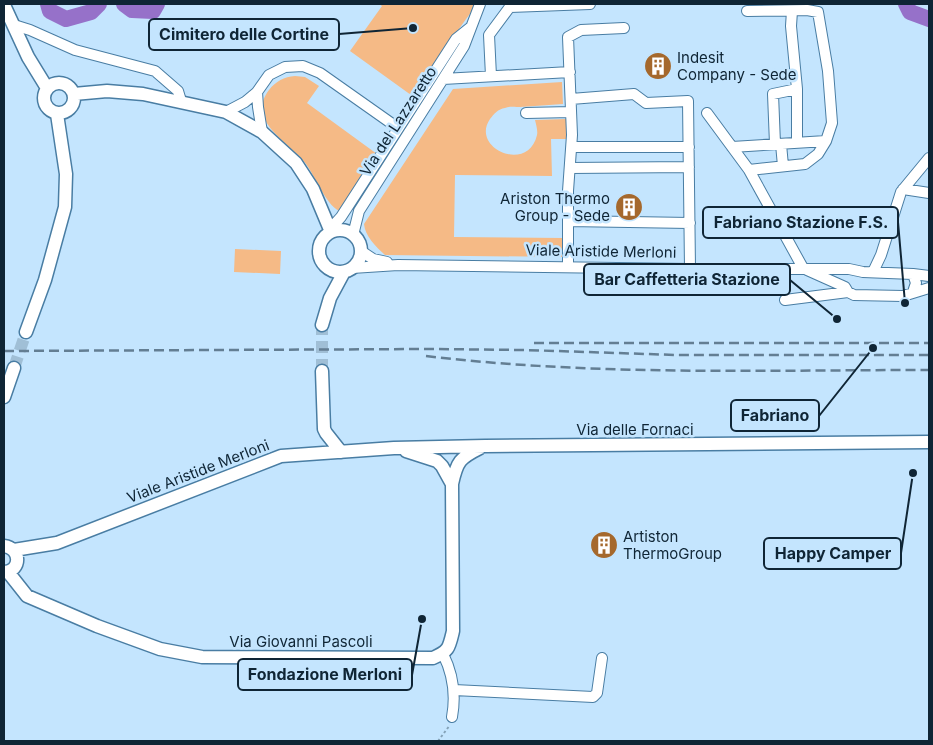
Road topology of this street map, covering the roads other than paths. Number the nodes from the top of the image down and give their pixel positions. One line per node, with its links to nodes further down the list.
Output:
1 (480, 4): 8 (street, Via del Lazzaretto)
2 (590, 4): 4 (street)
3 (4, 6): 9 (main road)
4 (511, 6): 11 (street)
5 (818, 8): 7 (street); 28 (street)
6 (747, 11): 7 (street)
7 (792, 11): 16 (street)
8 (473, 24): 11 (street); 14 (street, Via del Lazzaretto); 26 (street, Via del Lazzaretto)
9 (14, 25): 15 (main road); 20 (street)
10 (624, 28): 12 (street)
11 (489, 35): 13 (street)
12 (570, 72): 13 (street); 19 (street)
13 (491, 76): 14 (street)
14 (443, 79): 44 (street, Via del Lazzaretto)
15 (47, 88): 18 (main road); 25 (main road)
16 (797, 90): 29 (street); 30 (street)
17 (257, 92): 21 (street, Via del Lazzaretto); 26 (street, Via del Lazzaretto); 27 (street)
18 (74, 94): 20 (main road); 25 (main road)
19 (571, 99): 22 (street); 32 (street)
20 (181, 101): 21 (main road)
21 (226, 112): 27 (main road)
22 (572, 112): 23 (street); 31 (street)
23 (526, 113)
24 (707, 113): 33 (street)
25 (56, 114): 62 (main road)
26 (398, 128): 43 (street, Via del Lazzaretto)
27 (262, 132): 43 (main road)
28 (826, 141): 29 (street); 35 (street)
29 (797, 143): 30 (street)
30 (778, 144): 33 (street); 35 (street)
31 (572, 147): 32 (street); 37 (street)
32 (689, 147): 36 (street)
33 (732, 147): 38 (street)
34 (929, 158): 39 (street)
35 (783, 166): 38 (street)
36 (689, 167): 37 (street); 42 (street)
37 (570, 168): 41 (street)
38 (749, 170): 49 (street)
39 (903, 190): 40 (street); 46 (street)
40 (929, 193)
41 (568, 221): 42 (street); 48 (street)
42 (690, 223): 50 (street)
43 (330, 230): 44 (main road); 51 (main road, Viale Aristide Merloni)
44 (354, 235): 45 (main road)
45 (361, 251): 47 (street, Viale Aristide Merloni); 51 (main road)
46 (880, 255): 53 (street); 54 (street)
47 (398, 265): 48 (street, Viale Aristide Merloni); 51 (street, Viale Aristide Merloni)
48 (568, 267): 50 (street, Viale Aristide Merloni)
49 (803, 268): 50 (street, Viale Aristide Merloni); 52 (street, Viale Aristide Merloni); 58 (street)
50 (690, 269)
51 (348, 270): 61 (main road)
52 (856, 271): 53 (street, Viale Aristide Merloni); 58 (street)
53 (872, 272): 54 (street, Viale Aristide Merloni)
54 (886, 273): 55 (street, Viale Aristide Merloni)
55 (913, 274): 56 (street, Viale Aristide Merloni); 59 (street)
56 (929, 276)
57 (929, 288): 59 (street)
58 (846, 290): 59 (street); 60 (street)
59 (913, 292)
60 (785, 300)
61 (322, 324)
62 (26, 332)
63 (14, 368): 65 (main road)
64 (322, 371): 69 (main road)
65 (4, 397)
66 (929, 442): 67 (main road, Via delle Fornaci)
67 (485, 446): 68 (main road, Via delle Fornaci); 70 (main road)
68 (394, 448): 69 (main road, Via delle Fornaci); 70 (main road)
69 (341, 452): 71 (main road, Viale Aristide Merloni)
70 (452, 484): 73 (main road)
71 (9, 548): 72 (main road, Viale Aristide Merloni)
72 (6, 572): 73 (main road, Via Giovanni Pascoli)
73 (444, 654): 75 (street)
74 (602, 658): 75 (street)
75 (454, 690): 76 (street)
76 (452, 717)

